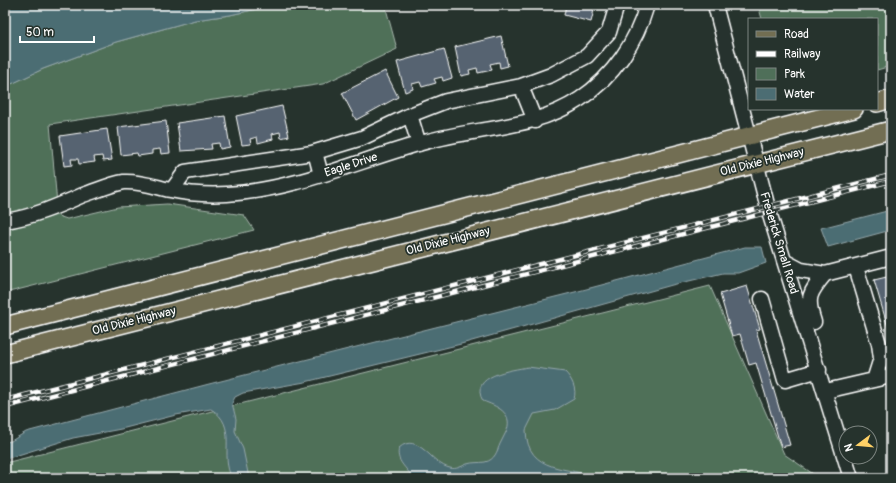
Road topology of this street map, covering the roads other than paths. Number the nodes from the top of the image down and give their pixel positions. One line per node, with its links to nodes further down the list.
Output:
1 (617, 5): 4 (street)
2 (647, 5): 9 (street, Eagle Drive)
3 (715, 5): 11 (street, Frederick Small Road)
4 (522, 86): 8 (street); 9 (street)
5 (891, 100): 6 (main road)
6 (878, 103)
7 (850, 110): 11 (main road)
8 (410, 115): 12 (street); 13 (street)
9 (535, 121): 12 (street, Eagle Drive)
10 (891, 130): 14 (main road, Old Dixie Highway)
11 (748, 136): 14 (street, Frederick Small Road); 23 (main road)
12 (419, 144): 15 (street, Eagle Drive)
13 (314, 152): 15 (street); 16 (street)
14 (757, 164): 19 (street, Frederick Small Road); 25 (main road, Old Dixie Highway)
15 (321, 175): 16 (street, Eagle Drive)
16 (172, 190): 17 (street, Eagle Drive)
17 (5, 221)
18 (891, 257): 20 (street)
19 (784, 261): 21 (street); 24 (street, Frederick Small Road)
20 (856, 267): 21 (street); 28 (street)
21 (824, 274): 24 (street)
22 (762, 299): 26 (street)
23 (5, 326)
24 (813, 352): 26 (street, Frederick Small Road)
25 (5, 354)
26 (819, 370): 29 (street, Frederick Small Road)
27 (891, 376): 28 (street)
28 (874, 380): 29 (street)
29 (826, 391): 30 (street, Frederick Small Road)
30 (851, 478)

